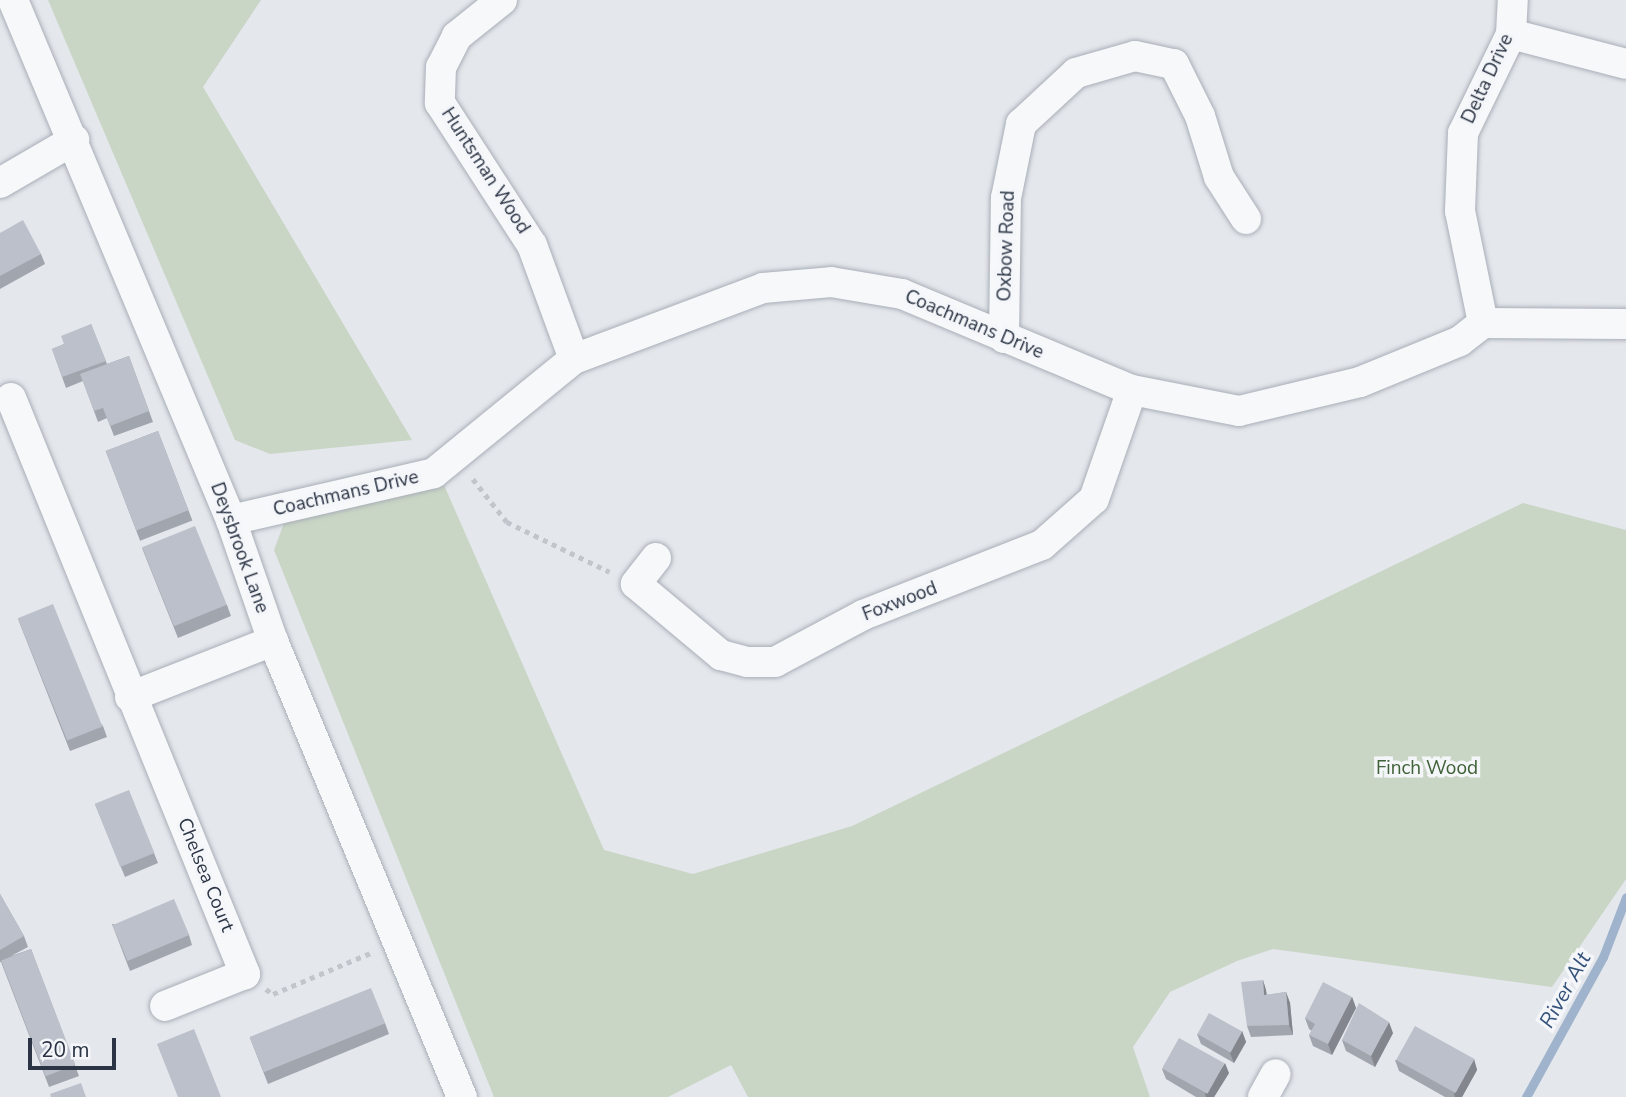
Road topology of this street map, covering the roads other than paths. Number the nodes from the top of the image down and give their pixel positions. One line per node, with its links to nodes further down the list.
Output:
1 (13, 0): 6 (street, Deysbrook Lane)
2 (502, 0): 12 (street, Huntsman Wood)
3 (1513, 0): 4 (street, Delta Drive)
4 (1511, 34): 5 (street); 9 (street, Delta Drive)
5 (1626, 64)
6 (74, 140): 7 (street); 15 (street, Deysbrook Lane)
7 (0, 183)
8 (1246, 219): 11 (street, Oxbow Road)
9 (1483, 323): 10 (street); 13 (street, Coachmans Drive)
10 (1626, 324)
11 (1004, 338): 12 (street, Coachmans Drive); 13 (street, Coachmans Drive)
12 (575, 359): 15 (street, Coachmans Drive)
13 (1132, 390): 16 (street, Foxwood)
14 (12, 398): 18 (street, Chelsea Court)
15 (231, 520): 17 (street, Deysbrook Lane)
16 (656, 558)
17 (273, 641): 18 (street); 20 (street, Deysbrook Lane)
18 (130, 697): 19 (street, Chelsea Court)
19 (164, 1006)
20 (462, 1097)

